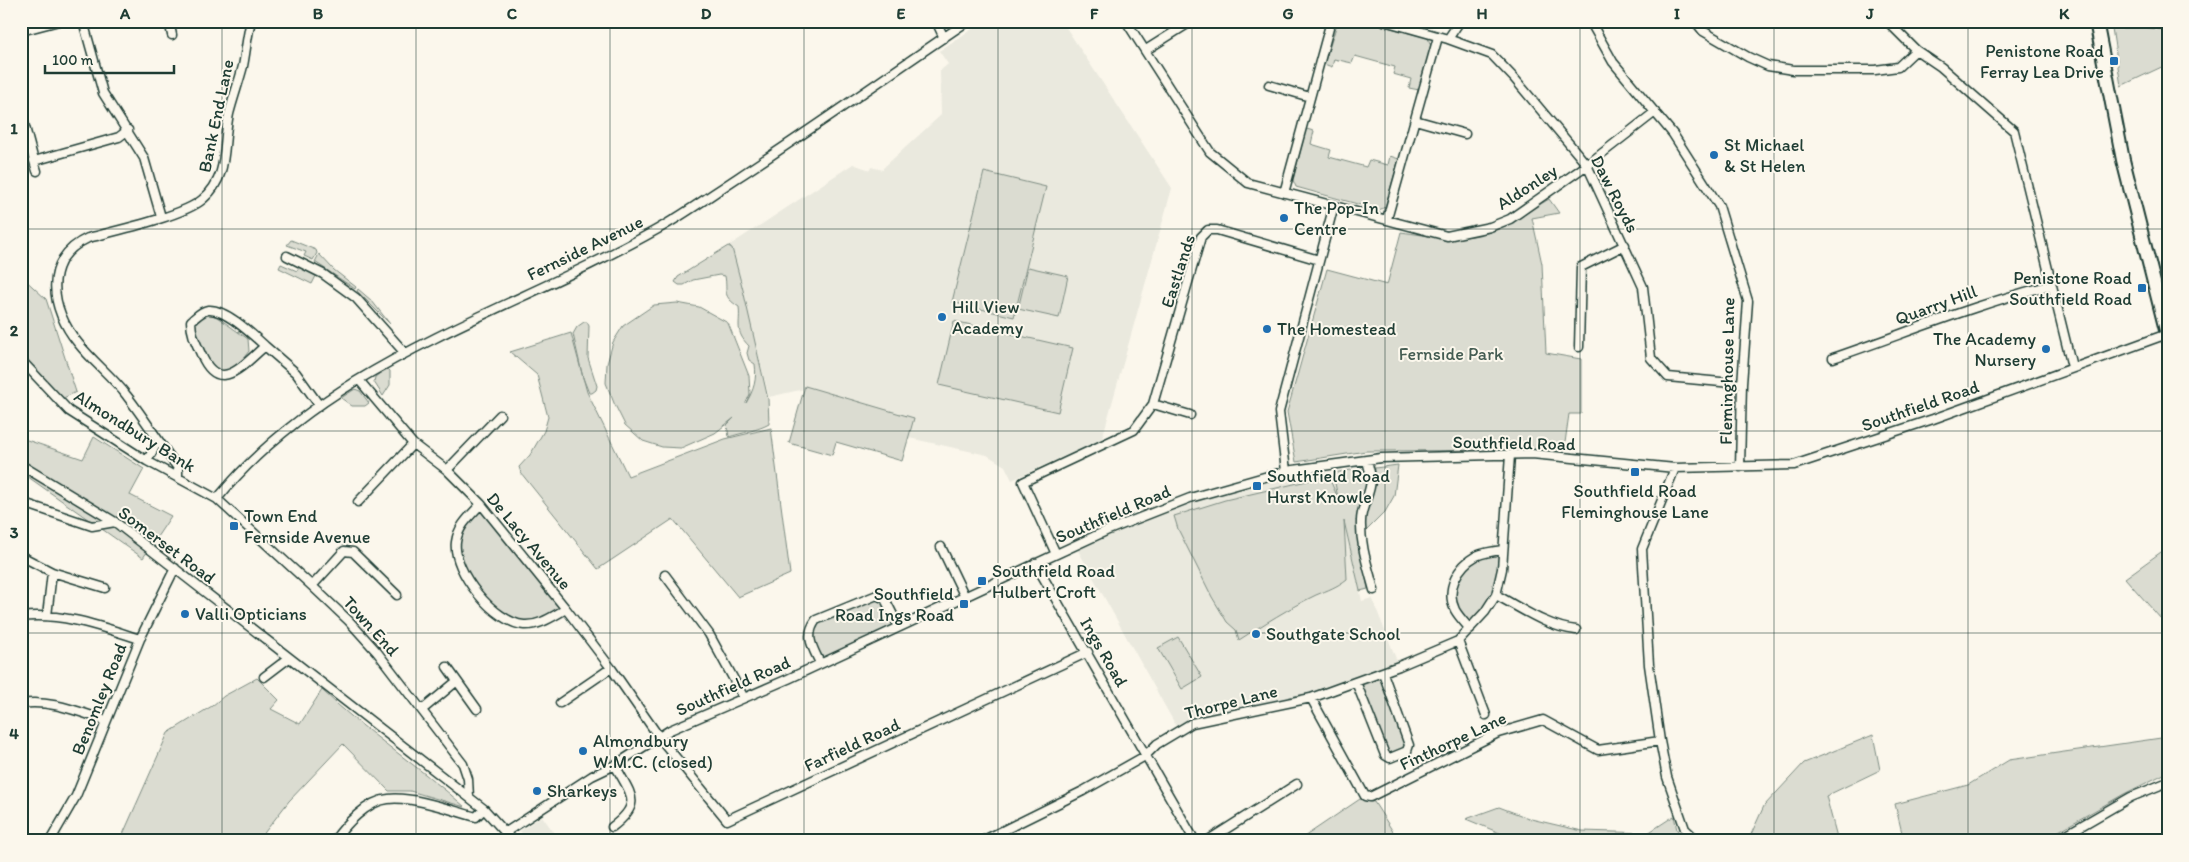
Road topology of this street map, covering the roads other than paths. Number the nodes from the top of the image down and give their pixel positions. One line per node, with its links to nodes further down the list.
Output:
1 (59, 21): 19 (street)
2 (83, 21): 31 (street)
3 (169, 21): 20 (street)
4 (251, 21): 38 (street, Bank End Lane)
5 (936, 21): 22 (street)
6 (968, 21): 22 (street, Fernside Avenue)
7 (1126, 21): 24 (street, Aldonley)
8 (1192, 21): 24 (street)
9 (1331, 21): 27 (street)
10 (1384, 21): 21 (street, Daw Royds)
11 (1460, 21): 23 (street)
12 (1590, 21): 29 (street, Fleminghouse Lane)
13 (1695, 21): 25 (street)
14 (1887, 21): 25 (street)
15 (2127, 21): 17 (street)
16 (2135, 21): 18 (street)
17 (2097, 23): 44 (highway)
18 (2168, 25)
19 (21, 31)
20 (172, 35)
21 (1438, 37): 23 (street, Daw Royds); 30 (street)
22 (944, 38): 48 (street, Fernside Avenue)
23 (1448, 39): 34 (street, Daw Royds)
24 (1146, 50): 36 (street, Aldonley)
25 (1916, 50): 43 (street)
26 (1269, 85): 27 (street)
27 (1310, 97): 36 (street)
28 (21, 112): 33 (street)
29 (1655, 112): 34 (street, Aldonley); 53 (street, Fleminghouse Lane)
30 (1415, 120): 32 (street); 39 (street)
31 (128, 130): 33 (street); 38 (street)
32 (1465, 134)
33 (34, 162): 35 (street)
34 (1587, 165): 39 (street, Aldonley); 40 (street, Daw Royds)
35 (37, 171)
36 (1284, 193): 37 (street, Aldonley)
37 (1334, 205): 39 (street, Aldonley); 42 (street)
38 (161, 217): 58 (street, Bank End Lane)
39 (1387, 219)
40 (1625, 245): 47 (street); 53 (street, Daw Royds)
41 (288, 256): 48 (street)
42 (1319, 260): 54 (street, Eastlands); 67 (street)
43 (2051, 284): 49 (street, Quarry Hill); 51 (street)
44 (2164, 309): 45 (highway)
45 (2167, 336): 51 (street, Southfield Road)
46 (266, 346): 46 (street); 55 (street)
47 (1579, 347)
48 (404, 352): 52 (street, Fernside Avenue)
49 (1833, 358)
50 (21, 360): 62 (street, Almondbury Bank)
51 (2072, 367): 64 (street, Southfield Road)
52 (358, 380): 55 (street, Fernside Avenue); 59 (street, De Lacy Avenue)
53 (1742, 384): 64 (street, Fleminghouse Lane)
54 (1154, 404): 57 (street); 76 (street, Eastlands)
55 (319, 405): 69 (street, Fernside Avenue)
56 (500, 415): 66 (street)
57 (1190, 416)
58 (158, 441): 62 (street); 68 (street, Bank End Lane)
59 (413, 444): 66 (street, De Lacy Avenue); 71 (street)
60 (1510, 455): 61 (street, Southfield Road); 65 (street, Southfield Road); 75 (street, Thorpe Lane)
61 (1367, 460): 67 (street, Southfield Road); 84 (street)
62 (147, 461): 68 (street, Almondbury Bank)
63 (21, 465): 73 (street, Somerset Road)
64 (1740, 467): 65 (street, Southfield Road)
65 (1675, 468): 114 (street)
66 (447, 470): 72 (street, De Lacy Avenue)
67 (1286, 471): 76 (street, Southfield Road)
68 (178, 478): 69 (street, Almondbury Bank)
69 (217, 500): 82 (street, Town End)
70 (21, 502): 73 (street)
71 (358, 502)
72 (481, 504): 88 (street, De Lacy Avenue); 88 (street)
73 (115, 522): 79 (street, Somerset Road)
74 (941, 547): 87 (street)
75 (1504, 550): 86 (street, Thorpe Lane); 92 (street)
76 (1056, 554): 78 (street, Southfield Road)
77 (21, 556): 80 (street)
78 (1035, 563): 87 (street, Southfield Road); 96 (street, Ings Road)
79 (175, 568): 94 (street, Benomley Road); 97 (street, Somerset Road)
80 (52, 572): 83 (street); 89 (street)
81 (665, 575): 105 (street)
82 (312, 586): 85 (street); 110 (street, Town End)
83 (105, 588)
84 (1374, 590)
85 (397, 595)
86 (1496, 595): 92 (street, Thorpe Lane); 93 (street)
87 (965, 597): 91 (street, Southfield Road)
88 (566, 609): 100 (street, De Lacy Avenue)
89 (47, 616): 90 (street); 94 (street)
90 (21, 617)
91 (900, 627): 98 (street, Southfield Road); 98 (street)
92 (1470, 628): 95 (street, Thorpe Lane)
93 (1576, 630)
94 (140, 639): 112 (street, Benomley Road)
95 (1458, 641): 101 (street, Thorpe Lane); 111 (street)
96 (1088, 652): 113 (street, Farfield Road); 115 (street, Ings Road)
97 (289, 658): 102 (street); 119 (street, Somerset Road)
98 (820, 663): 105 (street, Southfield Road)
99 (446, 667): 103 (street)
100 (612, 668): 107 (street); 113 (street, De Lacy Avenue)
101 (1383, 673): 104 (street, Thorpe Lane); 104 (street)
102 (264, 677)
103 (457, 681): 109 (street); 110 (street)
104 (1356, 682): 106 (street, Thorpe Lane)
105 (744, 698): 113 (street, Southfield Road)
106 (1311, 698): 114 (street, Finthorpe Lane); 115 (street, Thorpe Lane)
107 (560, 703)
108 (21, 704): 112 (street)
109 (477, 708)
110 (422, 710): 119 (street, Town End)
111 (1486, 715)
112 (105, 720): 123 (street, Benomley Road)
113 (659, 737): 116 (street, Southfield Road)
114 (1660, 740): 129 (street)
115 (1145, 756): 126 (street, Thorpe Lane); 127 (street, Ings Road)
116 (615, 765): 121 (street); 122 (street, Southfield Road)
117 (2168, 782): 130 (street)
118 (1297, 784): 128 (street)
119 (469, 797): 120 (street)
120 (484, 809): 122 (street); 124 (street)
121 (612, 827)
122 (506, 832): 125 (street)
123 (50, 841)
124 (334, 841)
125 (513, 841)
126 (982, 841)
127 (1195, 841)
128 (1206, 841)
129 (1698, 841)
130 (2055, 841)

